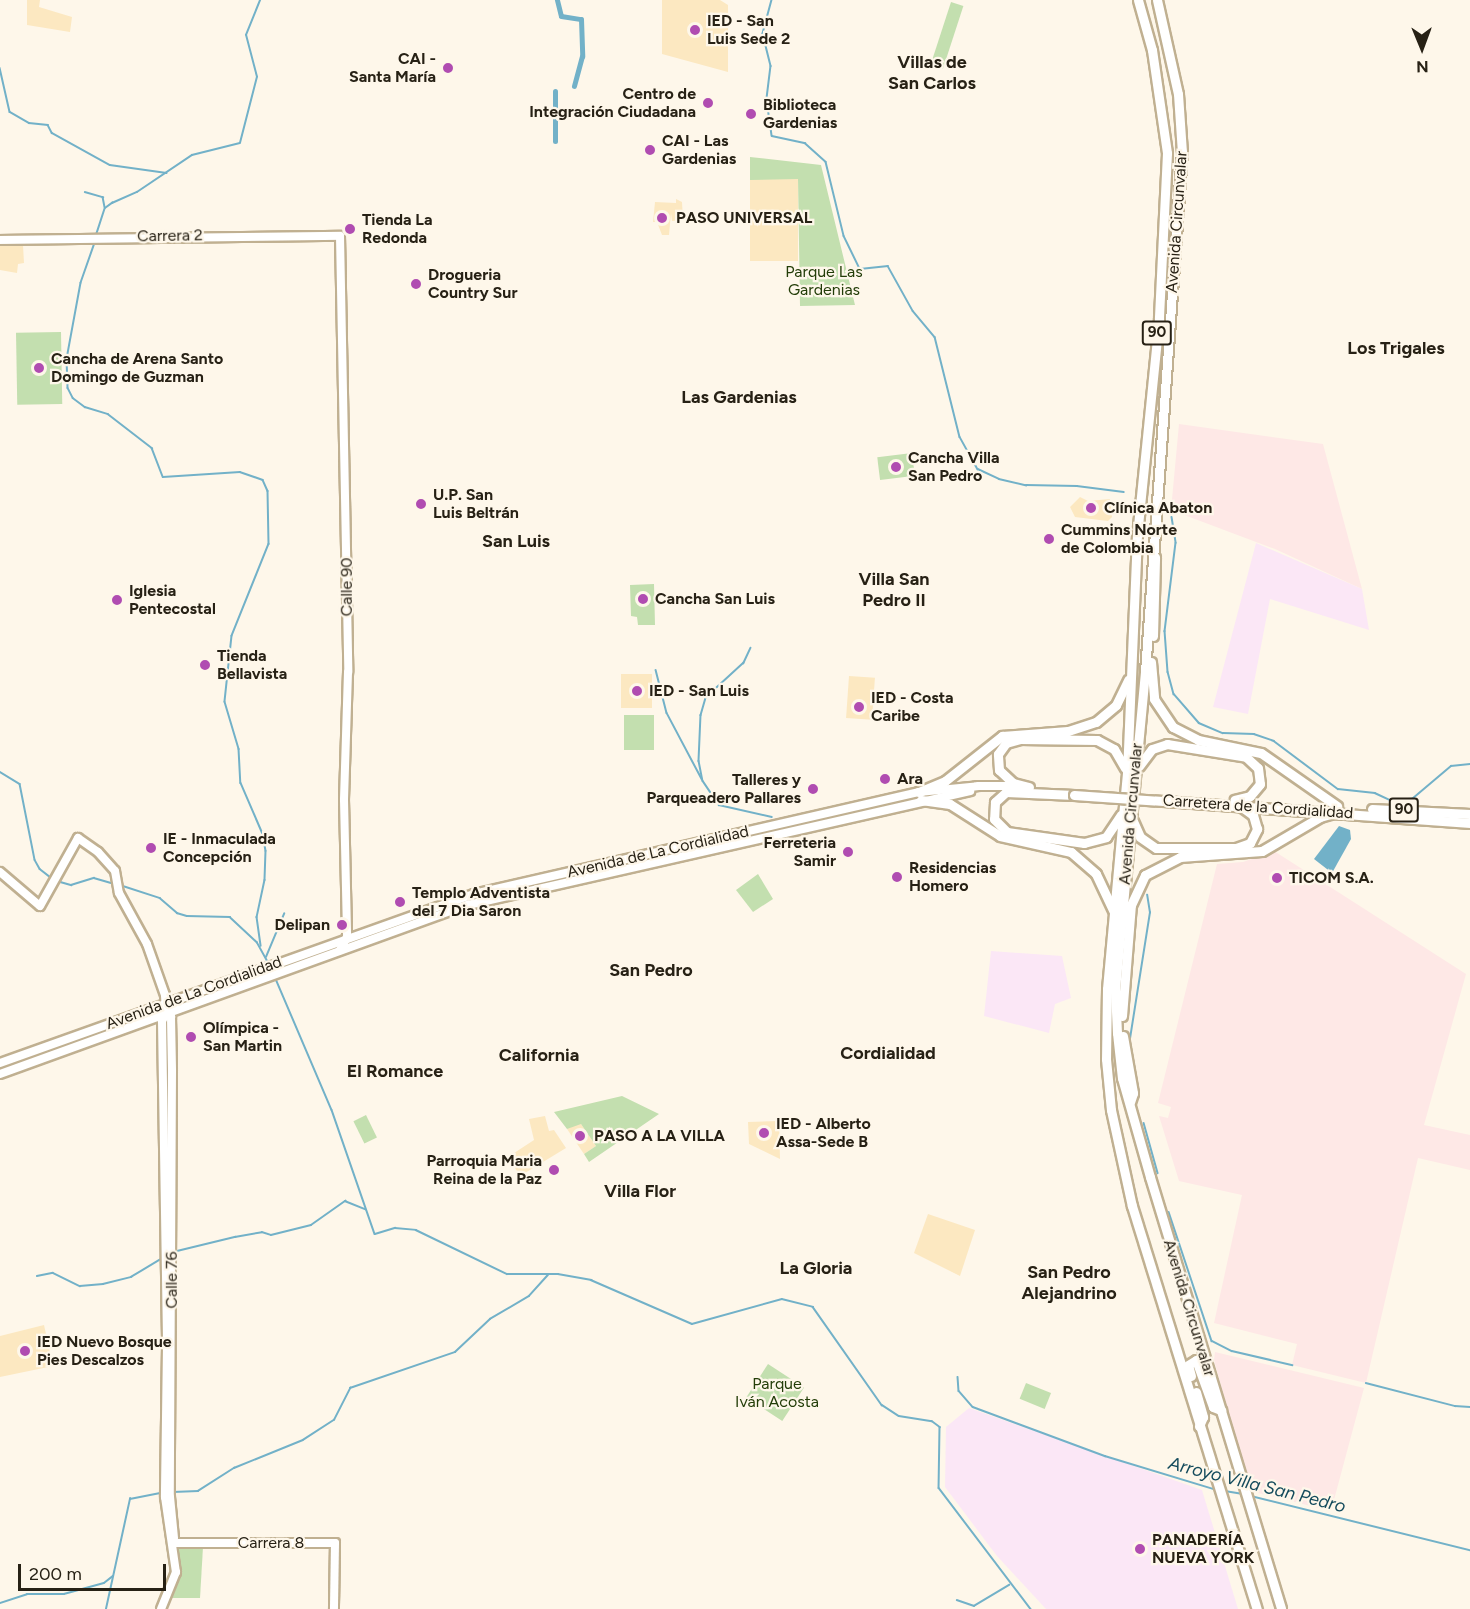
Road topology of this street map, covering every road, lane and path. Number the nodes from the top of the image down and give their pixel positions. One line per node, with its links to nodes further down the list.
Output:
1 (1138, 0): 6 (highway, Avenida Circunvalar / 90)
2 (1157, 0): 5 (highway, Avenida Circunvalar / 90)
3 (340, 236): 4 (street, Carrera 2); 19 (street, Calle 90)
4 (0, 240)
5 (1152, 537): 7 (highway, Avenida Circunvalar / 90); 12 (highway)
6 (1132, 669): 7 (highway, Avenida Circunvalar / 90); 9 (highway)
7 (1131, 775): 8 (highway); 10 (highway); 11 (highway, Avenida Circunvalar / 90)
8 (1015, 789): 9 (street, Avenida de La Cordialidad); 10 (highway, Carretera de la Cordialidad / 90); 11 (highway)
9 (920, 796): 17 (highway); 19 (street, Avenida de La Cordialidad); 20 (street, Avenida de La Cordialidad)
10 (1234, 803): 11 (highway); 12 (highway, Carretera de la Cordialidad / 90)
11 (1128, 808): 16 (highway, Avenida Circunvalar); 17 (highway, Avenida Circunvalar)
12 (1338, 809): 13 (highway, Carretera de la Cordialidad / 90); 14 (highway, Carretera de la Cordialidad / 90); 18 (highway)
13 (1470, 814)
14 (1470, 822)
15 (0, 872): 22 (street, Calle 76)
16 (1123, 906): 18 (highway); 21 (highway, Avenida Circunvalar)
17 (1114, 912): 30 (highway, Avenida Circunvalar)
18 (1128, 932): 21 (highway); 28 (highway)
19 (347, 937): 20 (street); 22 (street, Avenida de La Cordialidad)
20 (340, 950): 23 (street, Avenida de La Cordialidad)
21 (1118, 955): 28 (highway, Avenida Circunvalar)
22 (166, 1004): 23 (street, Calle 76); 26 (street, Avenida de La Cordialidad)
23 (166, 1014): 24 (street, Avenida de La Cordialidad); 25 (street, Calle 76); 31 (street, Calle 76)
24 (143, 1022): 25 (street); 27 (street, Avenida de La Cordialidad)
25 (162, 1031): 31 (street, Calle 76)
26 (0, 1063)
27 (0, 1074)
28 (1130, 1104): 29 (highway, Avenida Circunvalar)
29 (1221, 1410): 30 (highway); 36 (highway, Avenida Circunvalar)
30 (1199, 1426): 35 (highway, Avenida Circunvalar)
31 (168, 1485): 32 (street, Calle 76)
32 (173, 1545): 33 (street, Calle 76); 34 (street, Carrera 8)
33 (160, 1609)
34 (334, 1609)
35 (1257, 1609)
36 (1281, 1609)

